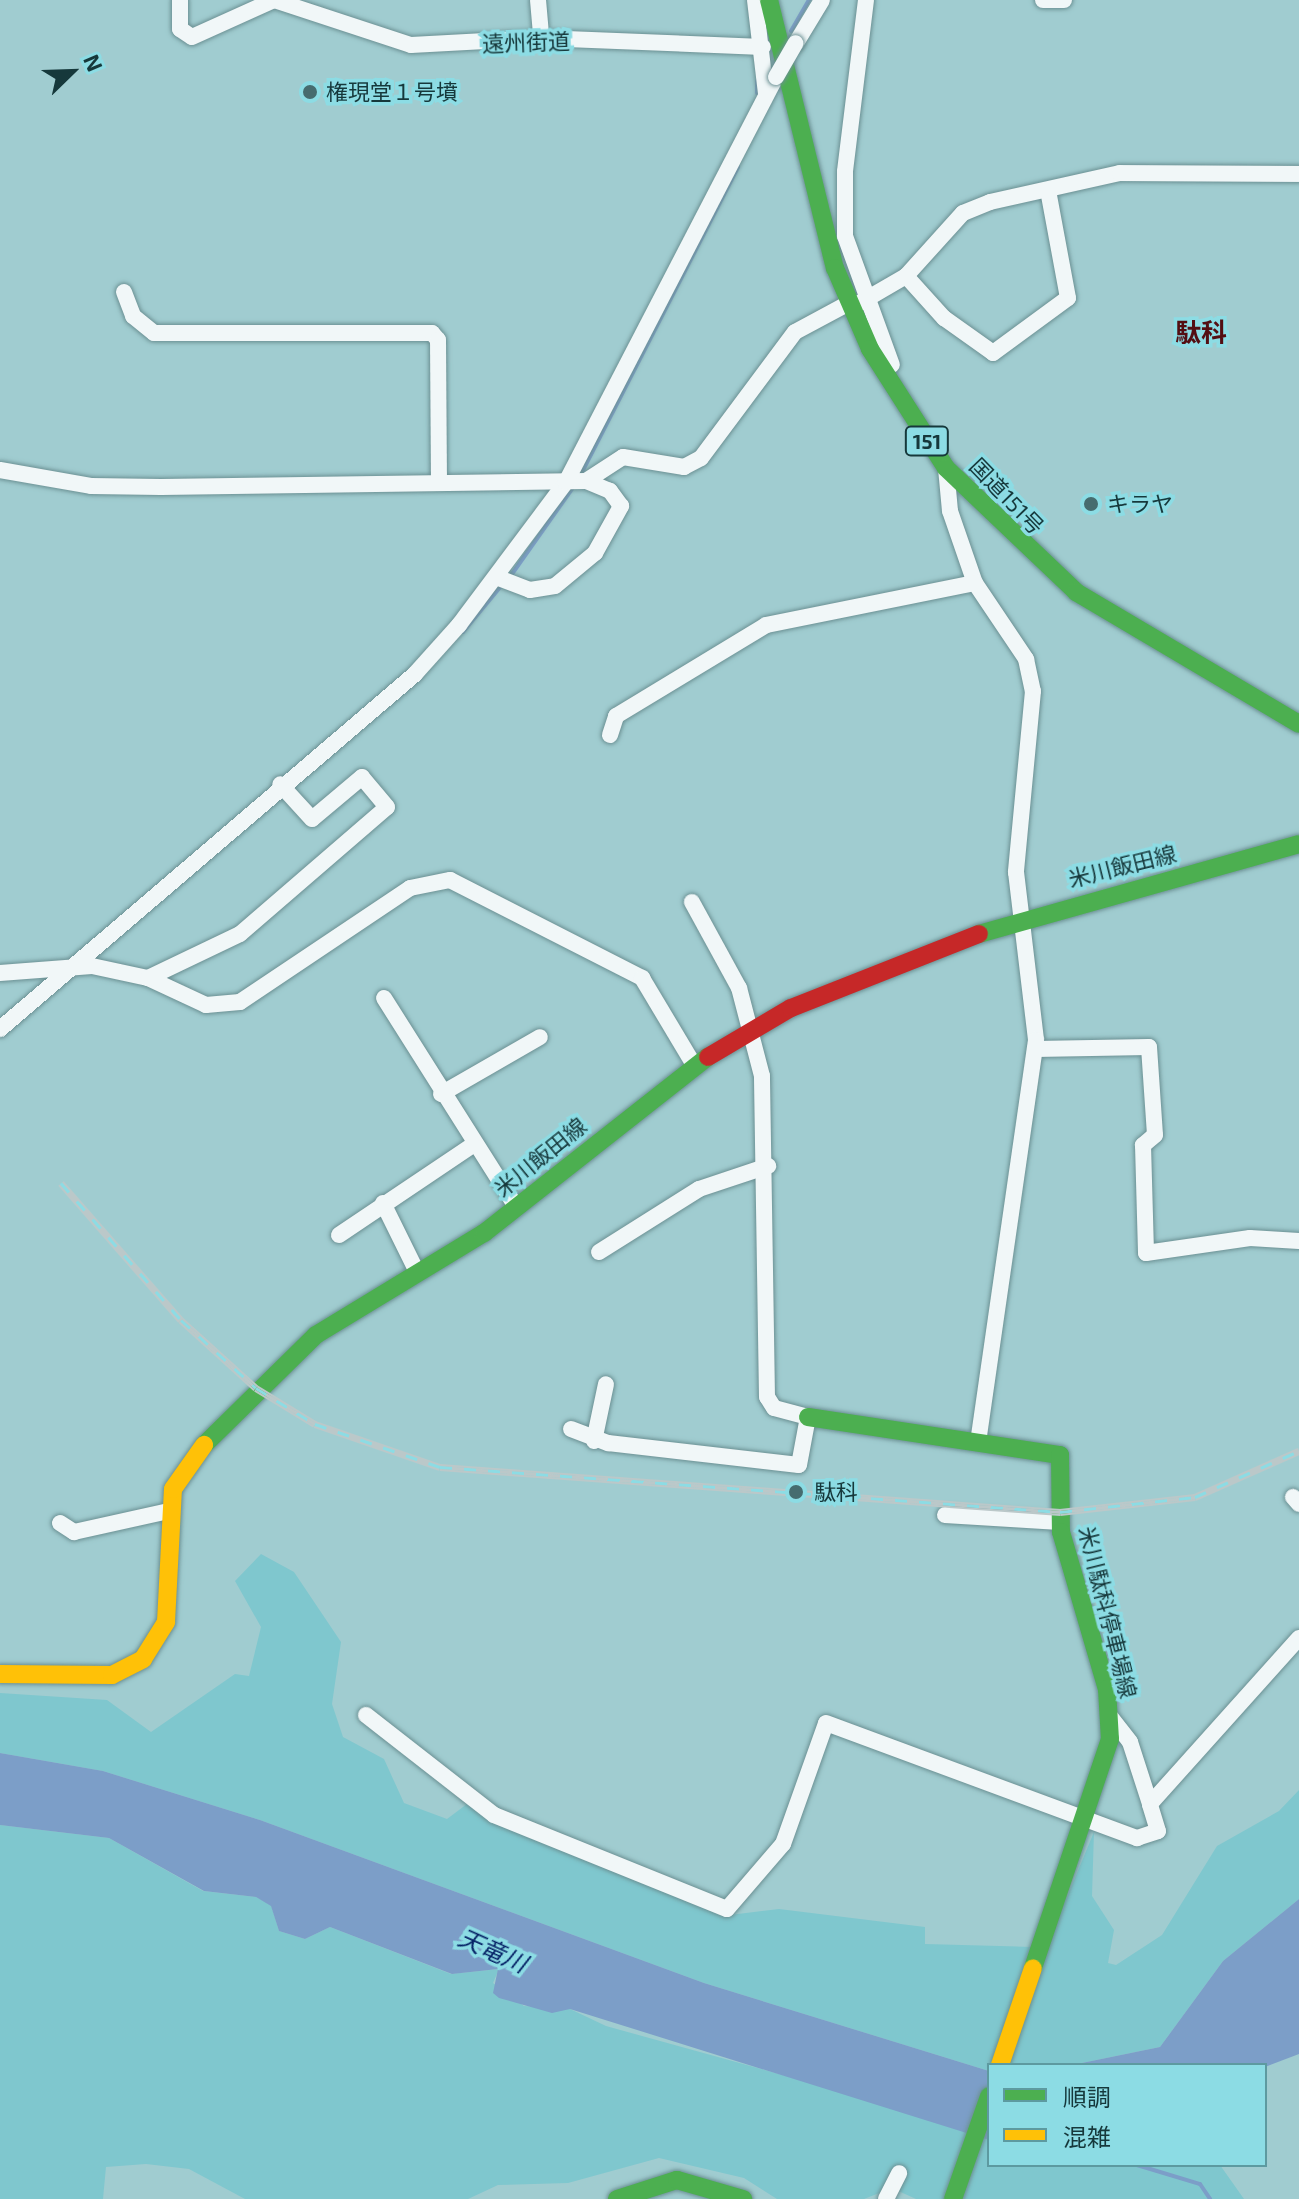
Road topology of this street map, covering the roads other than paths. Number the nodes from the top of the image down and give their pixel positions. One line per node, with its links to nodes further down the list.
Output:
1 (180, 0): 9 (street, 遠州街道)
2 (538, 0): 9 (street)
3 (755, 0): 10 (street)
4 (769, 0): 16 (main road, 国道151号 / 151)
5 (822, 0): 11 (street, bridge)
6 (866, 0): 16 (street)
7 (1043, 0): 8 (street)
8 (1064, 0)
9 (541, 38): 10 (street, 遠州街道)
10 (763, 47): 11 (street)
11 (766, 95): 21 (street)
12 (1299, 174): 13 (street)
13 (1048, 190): 14 (street); 14 (street)
14 (906, 276): 16 (street)
15 (124, 292): 20 (street)
16 (856, 304): 17 (main road, 国道151号 / 151); 19 (street)
17 (946, 468): 23 (street); 24 (main road, 国道151号 / 151)
18 (0, 470): 20 (street)
19 (586, 481): 21 (street); 22 (street)
20 (439, 482): 21 (street)
21 (566, 482): 22 (street)
22 (496, 577): 26 (street)
23 (975, 583): 25 (street); 29 (street)
24 (1299, 724)
25 (610, 735)
26 (280, 784): 30 (street); 32 (street)
27 (1299, 844): 29 (main road, 米川飯田線)
28 (692, 902): 35 (street)
29 (1024, 917): 35 (main road, 米川飯田線); 37 (street)
30 (66, 971): 31 (street); 32 (street); 34 (street)
31 (0, 973)
32 (148, 978): 38 (street)
33 (384, 998): 39 (street)
34 (0, 1029)
35 (751, 1029): 38 (main road, 米川飯田線); 41 (street)
36 (540, 1037): 39 (street)
37 (1035, 1049): 45 (street); 52 (street)
38 (694, 1065): 43 (main road, 米川飯田線)
39 (441, 1094): 40 (street)
40 (473, 1145): 42 (street); 43 (street)
41 (768, 1166): 46 (street); 49 (street)
42 (383, 1203): 44 (street); 47 (street)
43 (516, 1207): 47 (main road, 米川飯田線)
44 (339, 1235)
45 (1299, 1241)
46 (599, 1252)
47 (417, 1272): 53 (main road, 米川飯田線)
48 (606, 1384): 51 (street)
49 (808, 1417): 51 (street); 52 (main road, 米川駄科停車場線)
50 (571, 1429): 51 (street)
51 (594, 1441)
52 (978, 1442): 55 (main road, 米川駄科停車場線)
53 (169, 1511): 56 (street); 58 (main road, 米川飯田線)
54 (945, 1515): 55 (street)
55 (1060, 1522): 60 (main road, 米川駄科停車場線)
56 (60, 1523)
57 (1299, 1638): 61 (street)
58 (0, 1674)
59 (366, 1715): 62 (street)
60 (1109, 1715): 61 (street); 62 (main road, 米川駄科停車場線)
61 (1150, 1804): 62 (street)
62 (1086, 1820): 63 (main road, 米川駄科停車場線)
63 (1001, 2063)
64 (987, 2102): 69 (main road)
65 (899, 2173): 68 (street)
66 (617, 2199): 67 (main road)
67 (743, 2199)
68 (886, 2199)
69 (953, 2199)

